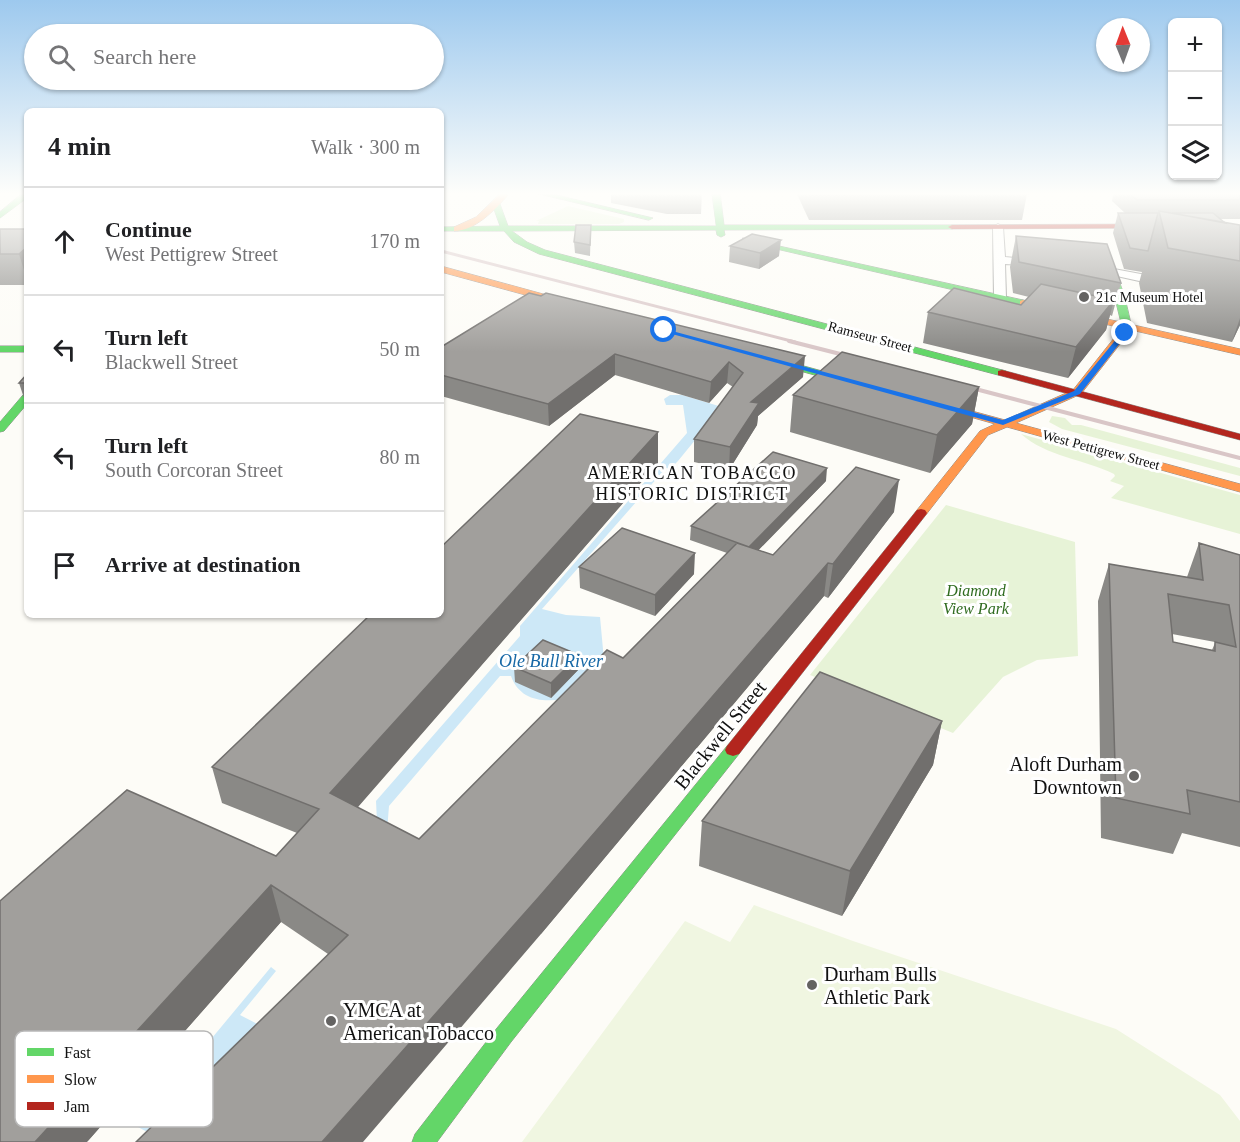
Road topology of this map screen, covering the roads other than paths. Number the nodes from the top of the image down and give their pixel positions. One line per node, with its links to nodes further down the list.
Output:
1 (527, 245): 18 (street, Ramseur Street)
2 (780, 245): 10 (street)
3 (998, 245): 4 (street)
4 (998, 260): 6 (street); 10 (street)
5 (1087, 263): 8 (street)
6 (1050, 265)
7 (444, 270): 11 (street)
8 (1111, 272): 9 (street); 12 (street)
9 (1170, 284)
10 (1000, 298): 12 (street)
11 (578, 307)
12 (1127, 327): 15 (street); 18 (street)
13 (0, 349): 14 (street)
14 (24, 349)
15 (1240, 352)
16 (754, 355): 17 (street)
17 (867, 386)
18 (1077, 392): 21 (street, Blackwell Street); 23 (street, Ramseur Street)
19 (24, 401): 22 (street)
20 (922, 401): 21 (street, West Pettigrew Street)
21 (1003, 423): 24 (street, West Pettigrew Street); 25 (street, Blackwell Street)
22 (0, 429)
23 (1240, 437)
24 (1240, 488)
25 (423, 1142)

